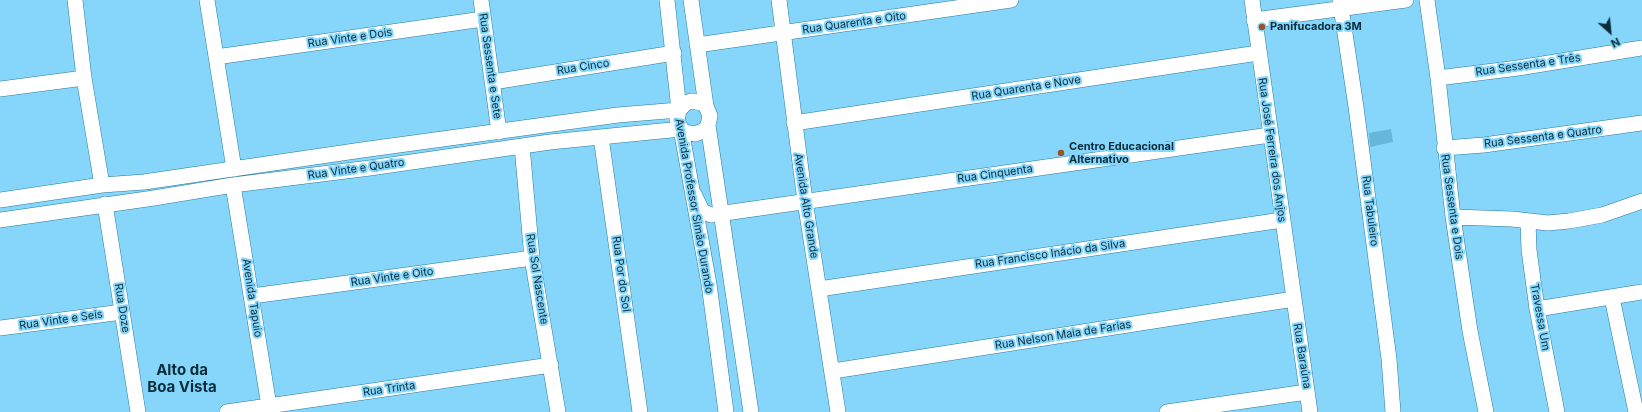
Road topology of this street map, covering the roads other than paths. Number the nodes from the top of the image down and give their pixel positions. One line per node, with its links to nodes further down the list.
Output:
1 (75, 0): 20 (street)
2 (207, 0): 19 (street)
3 (481, 0): 12 (street, Rua Sessenta e Sete)
4 (667, 0): 17 (street, Avenida Professor Simão Durando)
5 (691, 0): 15 (street, Avenida Professor Simão Durando)
6 (778, 0): 14 (street, Avenida Alto Grande)
7 (1011, 0): 14 (street, Rua Quarenta e Oito)
8 (1252, 0): 13 (street, Rua José Ferreira dos Anjos)
9 (1406, 0): 11 (street)
10 (1427, 0): 21 (street, Rua Sessenta e Dois)
11 (1341, 5): 13 (street); 74 (street, Rua Tabuleiro)
12 (483, 19): 19 (street, Rua Vinte e Dois); 22 (street, Rua Sessenta e Sete)
13 (1254, 20): 18 (street, Rua José Ferreira dos Anjos)
14 (783, 33): 15 (street, Rua Quarenta e Oito); 27 (street, Avenida Alto Grande)
15 (697, 45): 24 (street, Avenida Professor Simão Durando)
16 (1642, 48): 21 (street, Rua Sessenta e Três)
17 (674, 53): 22 (street, Rua Cinco); 25 (street, Avenida Professor Simão Durando)
18 (1258, 53): 27 (street, Rua Quarenta e Nove); 33 (street, Rua José Ferreira dos Anjos)
19 (216, 56): 38 (street)
20 (84, 78): 23 (street); 40 (street)
21 (1438, 78): 36 (street, Rua Sessenta e Dois)
22 (493, 82): 31 (street, Rua Sessenta e Sete)
23 (0, 89)
24 (706, 106): 25 (street, Rua Vinte e Quatro); 29 (street, Avenida Professor Simão Durando)
25 (679, 110): 26 (street, Rua Vinte e Quatro); 30 (street, Avenida Professor Simão Durando)
26 (618, 116): 31 (street, Rua Vinte e Quatro); 32 (street)
27 (794, 123): 44 (street, Avenida Alto Grande)
28 (1642, 123): 36 (street, Rua Sessenta e Quatro)
29 (708, 126): 30 (street, Rua Vinte e Quatro); 47 (street, Avenida Professor Simão Durando)
30 (681, 129): 32 (street, Rua Vinte e Quatro); 42 (street, Avenida Professor Simão Durando)
31 (499, 132): 37 (street, Rua Vinte e Quatro)
32 (621, 135): 34 (street, Rua Vinte e Quatro)
33 (1270, 135): 44 (street, Rua Cinquenta); 50 (street, Rua José Ferreira dos Anjos)
34 (601, 137): 35 (street, Rua Vinte e Quatro); 68 (street, Rua Por do Sol)
35 (522, 146): 39 (street, Rua Vinte e Quatro); 52 (street, Rua Sol Nascente)
36 (1444, 148): 48 (street, Rua Sessenta e Dois)
37 (256, 166): 38 (street, Rua Vinte e Quatro); 39 (street)
38 (234, 169): 40 (street, Rua Vinte e Quatro)
39 (259, 182): 41 (street, Rua Vinte e Quatro)
40 (102, 185): 43 (street, Rua Vinte e Quatro)
41 (233, 185): 46 (street, Rua Vinte e Quatro); 55 (street, Avenida Tapuio)
42 (694, 194): 47 (street, Rua Cinquenta); 69 (street, Avenida Professor Simão Durando)
43 (0, 200)
44 (805, 201): 47 (street, Rua Cinquenta); 53 (street, Avenida Alto Grande)
45 (1642, 201): 51 (street)
46 (104, 204): 49 (street, Rua Vinte e Quatro); 59 (street, Rua Doze)
47 (721, 213): 70 (street, Avenida Professor Simão Durando)
48 (1453, 218): 51 (street); 75 (street, Rua Sessenta e Dois)
49 (0, 220)
50 (1282, 220): 53 (street, Rua Francisco Inácio da Silva); 57 (street, Rua José Ferreira dos Anjos)
51 (1528, 221): 58 (street, Travessa Um)
52 (532, 258): 55 (street, Rua Vinte e Oito); 61 (street, Rua Sol Nascente)
53 (819, 289): 62 (street, Avenida Alto Grande)
54 (1642, 292): 56 (street)
55 (252, 296): 64 (street, Avenida Tapuio)
56 (1612, 298): 58 (street); 77 (street)
57 (1294, 299): 62 (street, Rua Nelson Maia de Farias); 63 (street, Rua Baraúna)
58 (1537, 309): 76 (street, Travessa Um)
59 (122, 312): 60 (street, Rua Vinte e Seis); 65 (street, Rua Doze)
60 (0, 328)
61 (551, 365): 64 (street, Rua Trinta); 67 (street, Rua Sol Nascente)
62 (833, 371): 71 (street, Avenida Alto Grande)
63 (1308, 392): 72 (street); 73 (street, Rua Baraúna)
64 (270, 409): 66 (street, Rua Trinta)
65 (138, 412)
66 (227, 412)
67 (558, 412)
68 (640, 412)
69 (726, 412)
70 (751, 412)
71 (838, 412)
72 (1167, 412)
73 (1310, 412)
74 (1393, 412)
75 (1486, 412)
76 (1557, 412)
77 (1636, 412)

